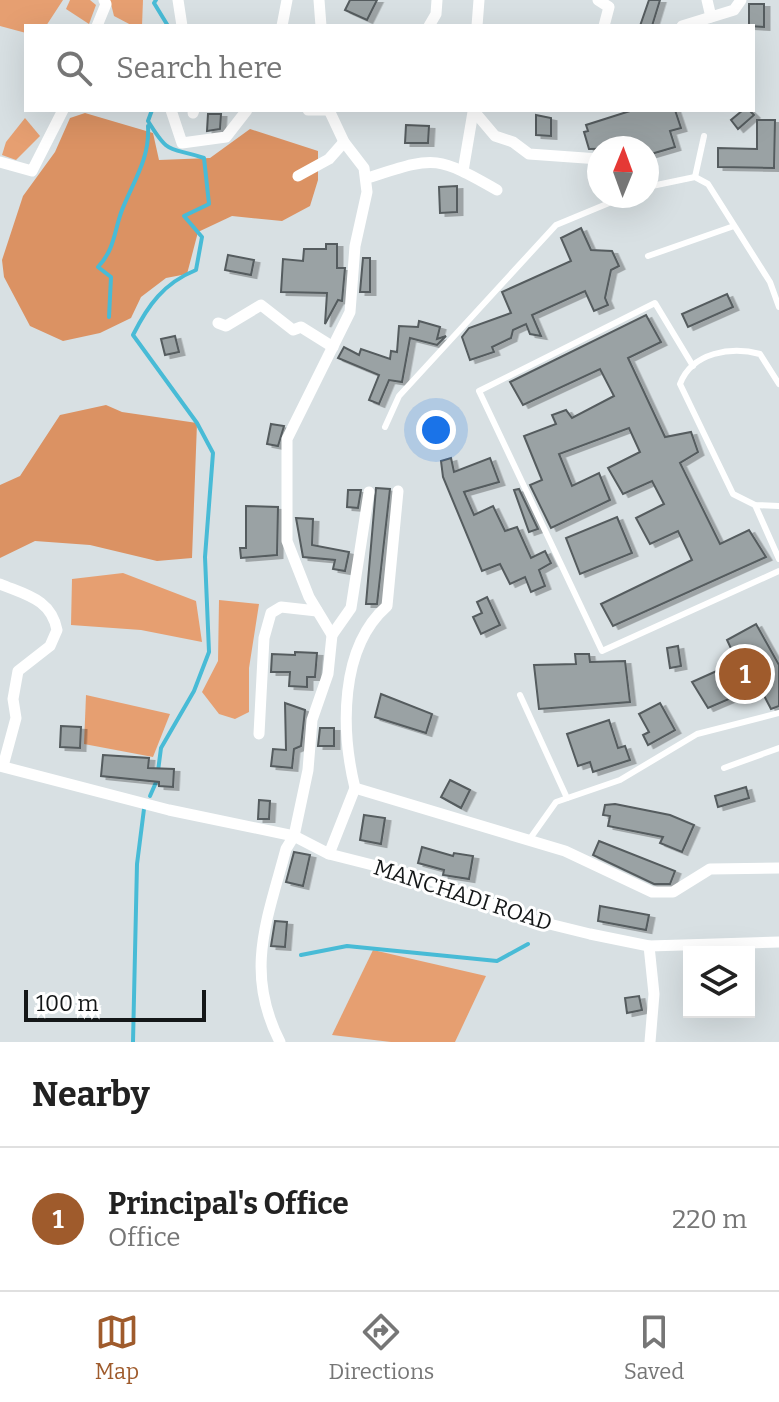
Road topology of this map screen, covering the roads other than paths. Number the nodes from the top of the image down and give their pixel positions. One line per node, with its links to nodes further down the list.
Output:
1 (104, 0): 11 (street)
2 (178, 0): 12 (street)
3 (287, 0): 13 (street)
4 (319, 0): 14 (street)
5 (437, 0): 15 (street)
6 (479, 0): 16 (street)
7 (707, 0): 10 (street)
8 (741, 0): 10 (street)
9 (608, 2): 17 (street)
10 (711, 17): 18 (street)
11 (98, 24)
12 (182, 24)
13 (282, 24)
14 (321, 24)
15 (430, 24)
16 (477, 24)
17 (604, 24)
18 (688, 24)
19 (62, 112): 28 (street)
20 (172, 112): 21 (street)
21 (245, 112)
22 (330, 112): 26 (street)
23 (473, 112): 29 (street)
24 (474, 112): 27 (street)
25 (704, 136): 31 (lane)
26 (344, 142): 30 (street); 32 (street)
27 (587, 158)
28 (0, 162)
29 (463, 171): 32 (street); 34 (street)
30 (298, 176)
31 (695, 177): 33 (lane); 36 (lane)
32 (367, 178): 40 (street)
33 (659, 184)
34 (497, 190)
35 (597, 208): 43 (lane)
36 (734, 226): 37 (lane); 38 (lane)
37 (648, 256)
38 (779, 307)
39 (218, 323): 40 (street)
40 (333, 347): 51 (street)
41 (693, 366): 42 (lane); 46 (lane); 49 (lane)
42 (779, 384)
43 (385, 427)
44 (398, 491): 59 (street)
45 (369, 492): 52 (street)
46 (755, 505): 47 (lane); 48 (lane)
47 (779, 506)
48 (779, 559)
49 (779, 571)
50 (0, 584): 57 (street)
51 (317, 611): 52 (street); 55 (street)
52 (332, 635): 61 (street)
53 (520, 695): 60 (lane)
54 (779, 713): 60 (lane)
55 (259, 734)
56 (779, 748): 58 (lane)
57 (2, 766): 61 (street, MANCHADI ROAD)
58 (724, 768)
59 (355, 788): 62 (street); 63 (street)
60 (567, 798): 62 (lane)
61 (294, 836): 63 (street, MANCHADI ROAD); 67 (street)
62 (529, 840): 64 (street)
63 (329, 854): 66 (street, MANCHADI ROAD)
64 (779, 868)
65 (779, 942): 66 (street, MANCHADI ROAD)
66 (649, 946): 68 (street)
67 (280, 1042)
68 (650, 1042)

